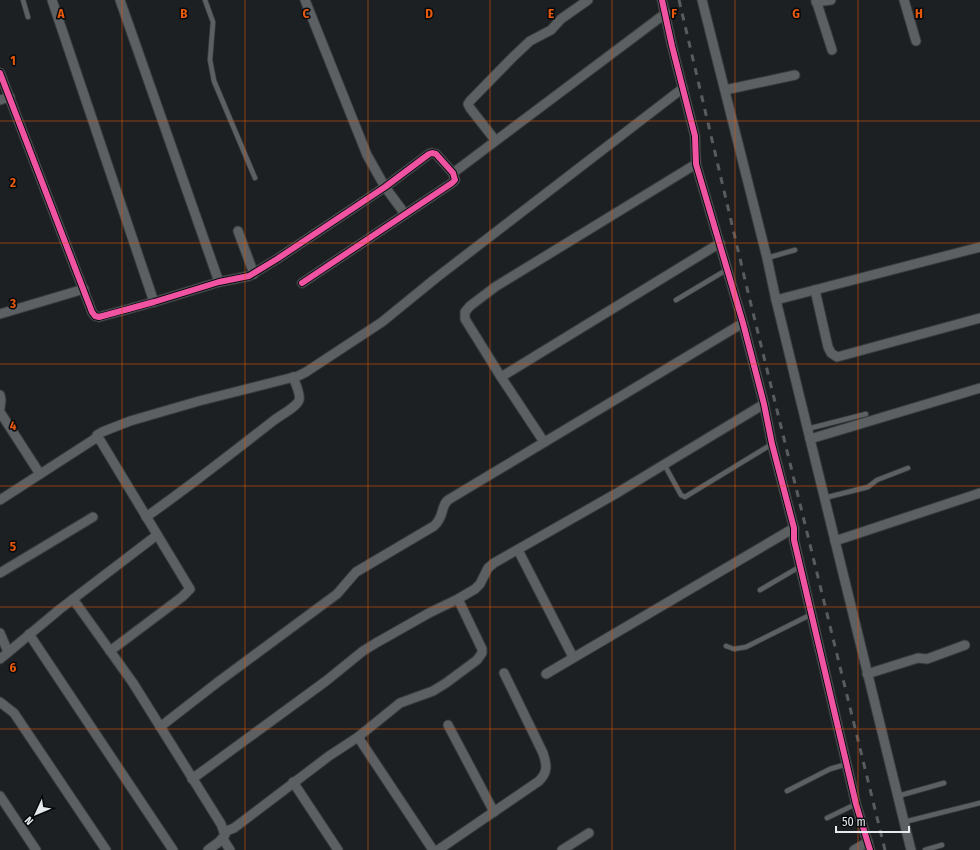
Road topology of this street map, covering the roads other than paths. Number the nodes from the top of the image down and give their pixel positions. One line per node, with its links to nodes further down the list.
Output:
1 (23, 0): 13 (lane)
2 (52, 0): 41 (street)
3 (120, 0): 35 (street)
4 (205, 0): 25 (lane)
5 (306, 0): 26 (street)
6 (588, 0): 22 (street)
7 (662, 0): 12 (street)
8 (702, 0): 19 (street)
9 (831, 0): 11 (street)
10 (904, 0): 14 (street)
11 (816, 1): 15 (street)
12 (666, 13): 18 (street); 22 (street)
13 (28, 17)
14 (916, 41)
15 (832, 50)
16 (0, 73): 20 (street)
17 (795, 75): 19 (street)
18 (683, 88): 23 (street); 45 (street)
19 (725, 90): 32 (street)
20 (10, 97): 21 (street); 37 (street)
21 (0, 100)
22 (495, 140): 24 (street)
23 (696, 164): 29 (street); 46 (street)
24 (453, 173): 26 (street); 27 (street)
25 (255, 178)
26 (385, 187): 27 (street); 34 (street)
27 (405, 214): 36 (street)
28 (238, 232): 34 (street)
29 (720, 243): 33 (street); 46 (street)
30 (980, 247): 38 (street)
31 (795, 250): 32 (lane)
32 (767, 258): 40 (street)
33 (728, 269): 39 (lane); 44 (street)
34 (254, 274): 35 (street)
35 (219, 282): 41 (street)
36 (302, 283)
37 (84, 289): 41 (street); 42 (street)
38 (815, 290): 40 (street); 43 (street)
39 (676, 300)
40 (776, 300): 53 (street)
41 (154, 302)
42 (0, 314)
43 (980, 318)
44 (743, 323): 49 (street); 56 (street)
45 (293, 377): 54 (street); 65 (street)
46 (501, 377): 56 (street)
47 (980, 388): 55 (street)
48 (0, 395): 50 (street)
49 (764, 404): 57 (street); 58 (street)
50 (0, 408)
51 (0, 412): 60 (street)
52 (866, 414): 53 (lane)
53 (808, 429): 55 (street)
54 (96, 438): 60 (street); 65 (street)
55 (810, 439): 62 (street)
56 (544, 442): 89 (street)
57 (772, 444): 58 (lane); 66 (street)
58 (664, 464): 69 (street)
59 (908, 468): 62 (lane)
60 (40, 474): 63 (street)
61 (980, 493): 68 (street)
62 (824, 498): 68 (street)
63 (0, 500)
64 (93, 517): 71 (street)
65 (146, 517): 67 (street)
66 (794, 528): 70 (street); 82 (street)
67 (157, 535): 73 (street); 80 (street)
68 (835, 541): 86 (street)
69 (518, 550): 74 (street); 82 (street)
70 (801, 566): 72 (lane); 75 (street)
71 (0, 573)
72 (760, 590)
73 (73, 599): 77 (street); 80 (street)
74 (458, 599): 90 (street); 92 (street)
75 (812, 614): 79 (lane); 91 (street)
76 (0, 633): 81 (street)
77 (30, 634): 81 (street); 109 (street)
78 (965, 645): 86 (street)
79 (726, 646)
80 (110, 651): 89 (street)
81 (8, 652): 83 (street)
82 (573, 657): 85 (street)
83 (0, 660)
84 (504, 673): 100 (street)
85 (546, 674)
86 (867, 674): 97 (street)
87 (0, 702): 108 (street)
88 (448, 725): 100 (street)
89 (160, 727): 92 (street)
90 (358, 737): 93 (street); 113 (street)
91 (847, 764): 95 (lane); 99 (street)
92 (192, 779): 104 (street)
93 (293, 782): 104 (street); 112 (street)
94 (944, 783): 97 (lane)
95 (787, 791)
96 (0, 796): 107 (street)
97 (898, 796): 102 (street)
98 (980, 803): 102 (lane)
99 (856, 804): 101 (lane); 106 (street)
100 (494, 812): 114 (street)
101 (827, 818)
102 (904, 822): 117 (street)
103 (589, 833): 115 (street)
104 (223, 835): 110 (street); 111 (street)
105 (942, 845): 118 (lane)
106 (869, 846): 116 (street)
107 (36, 850)
108 (106, 850)
109 (173, 850)
110 (208, 850)
111 (230, 850)
112 (338, 850)
113 (433, 850)
114 (438, 850)
115 (562, 850)
116 (854, 850)
117 (911, 850)
118 (925, 850)

